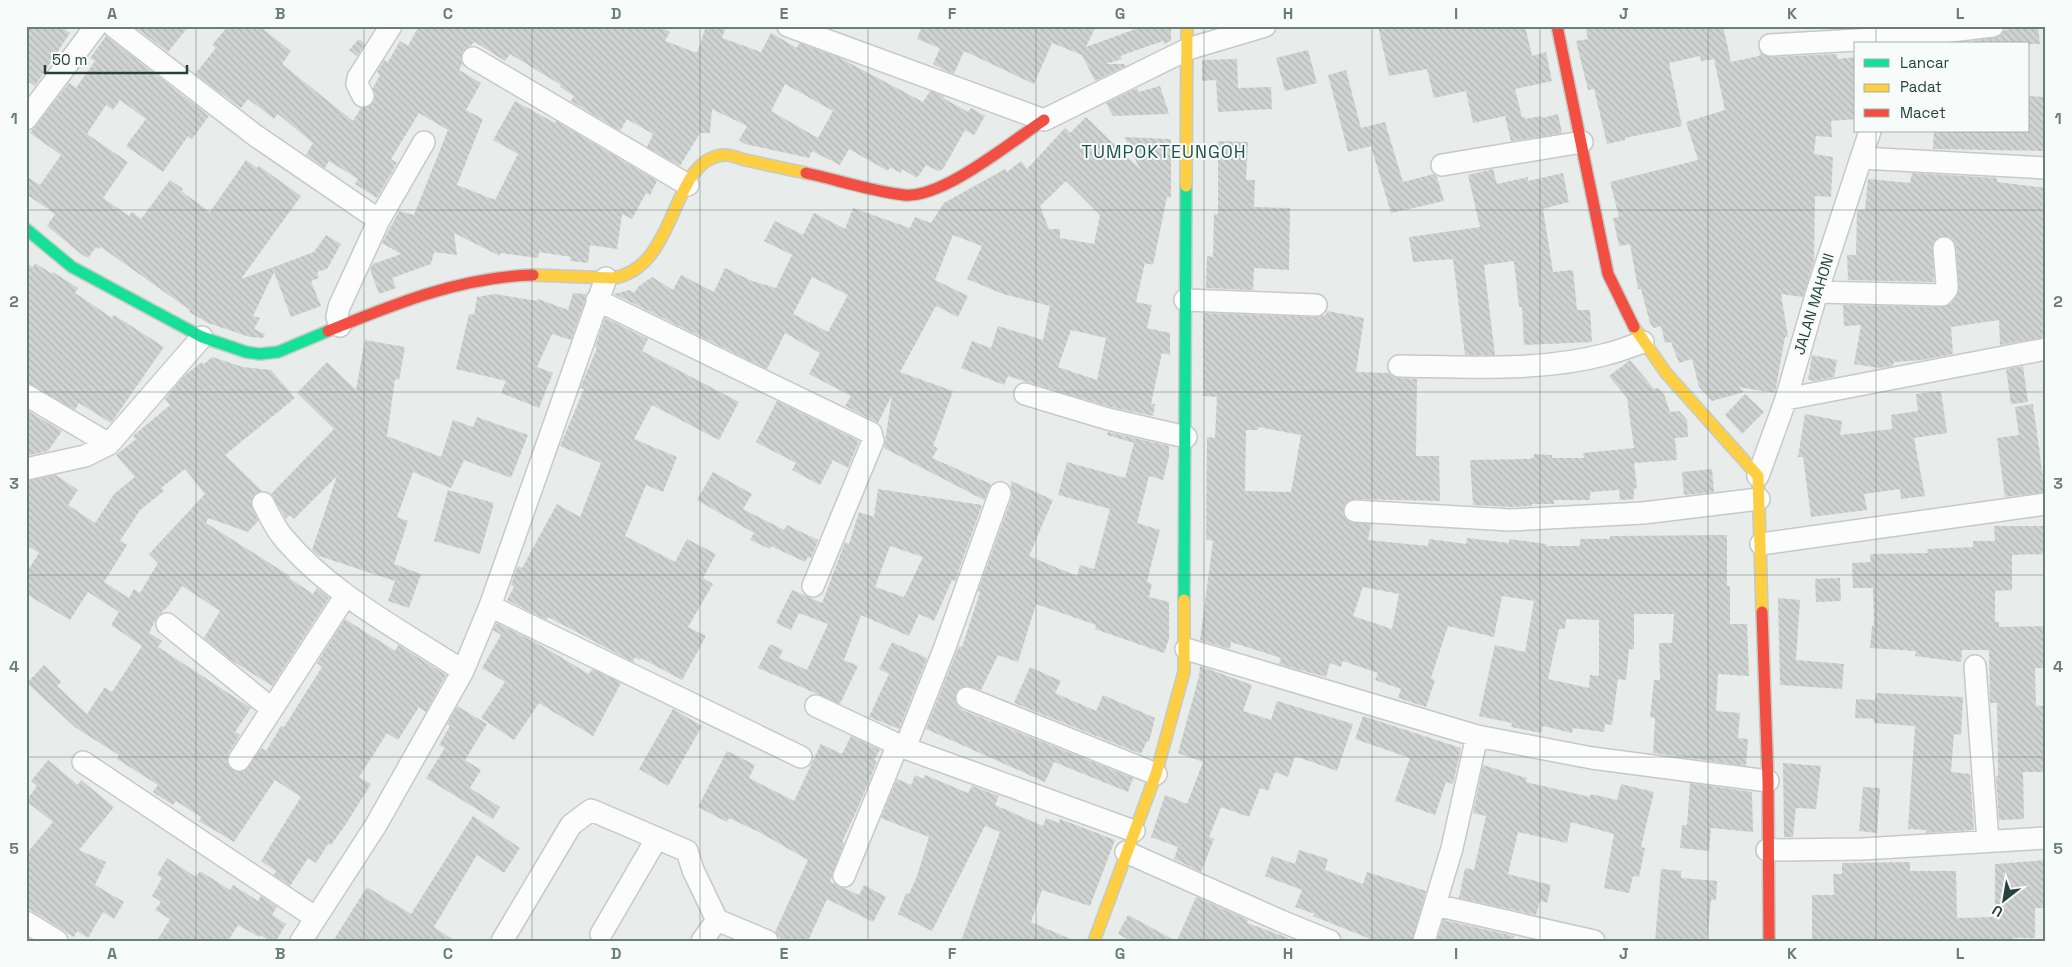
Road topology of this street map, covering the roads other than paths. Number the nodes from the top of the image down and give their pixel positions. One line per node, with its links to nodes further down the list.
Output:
1 (96, 26): 14 (street)
2 (113, 26): 23 (street)
3 (391, 26): 13 (street)
4 (788, 26): 15 (street)
5 (1187, 26): 11 (street)
6 (1265, 26): 11 (street)
7 (1557, 26): 18 (street)
8 (1993, 26): 9 (street)
9 (1891, 36): 10 (street)
10 (1770, 45)
11 (1188, 49): 15 (street); 29 (street)
12 (473, 58): 22 (street)
13 (363, 96)
14 (26, 119)
15 (1044, 120): 22 (street)
16 (1870, 132): 19 (street, JALAN MAHONI)
17 (424, 142): 23 (street)
18 (1582, 142): 20 (street); 33 (street)
19 (1861, 158): 21 (street); 27 (street, JALAN MAHONI)
20 (1442, 165)
21 (2046, 168)
22 (688, 185): 26 (street)
23 (379, 220): 31 (street)
24 (26, 228): 32 (street)
25 (1944, 248): 27 (street)
26 (606, 278): 28 (street); 31 (street)
27 (1817, 292): 38 (street, JALAN MAHONI)
28 (597, 300): 49 (street); 51 (street)
29 (1185, 300): 30 (street); 39 (street)
30 (1316, 305)
31 (340, 326): 32 (street)
32 (202, 336): 40 (street)
33 (1643, 342): 35 (street); 42 (street)
34 (2046, 349): 38 (street)
35 (1399, 366)
36 (1025, 394): 39 (street)
37 (26, 395): 40 (street)
38 (1786, 399): 42 (street, JALAN MAHONI)
39 (1186, 437): 53 (street)
40 (109, 444): 41 (street)
41 (26, 469)
42 (1758, 476): 44 (street)
43 (1000, 493): 60 (street)
44 (1759, 499): 47 (street); 48 (street)
45 (263, 503): 50 (street)
46 (2046, 504): 48 (street)
47 (1354, 511)
48 (1761, 544): 65 (street)
49 (813, 586)
50 (346, 595): 55 (street); 58 (street)
51 (490, 606): 55 (street); 61 (street)
52 (168, 624): 58 (street)
53 (1186, 649): 59 (street); 64 (street)
54 (1975, 666): 69 (street)
55 (463, 671): 74 (street)
56 (967, 698): 64 (street)
57 (816, 706): 60 (street)
58 (272, 709): 62 (street)
59 (1477, 736): 65 (street); 73 (street)
60 (902, 746): 66 (street); 72 (street)
61 (801, 757)
62 (239, 760)
63 (83, 762): 74 (street)
64 (1156, 774): 66 (street)
65 (1768, 781): 70 (street)
66 (1134, 831): 71 (street)
67 (657, 838): 75 (street); 77 (street); 80 (street)
68 (2046, 838): 69 (street)
69 (1988, 841): 70 (street)
70 (1767, 850): 87 (street)
71 (1126, 852): 83 (street); 84 (street)
72 (844, 876)
73 (1435, 905): 85 (street); 86 (street)
74 (316, 918): 79 (street)
75 (717, 920): 81 (street); 82 (street)
76 (26, 922): 78 (street)
77 (601, 934)
78 (57, 941)
79 (301, 941)
80 (502, 941)
81 (702, 941)
82 (767, 941)
83 (1094, 941)
84 (1330, 941)
85 (1424, 941)
86 (1594, 941)
87 (1768, 941)

